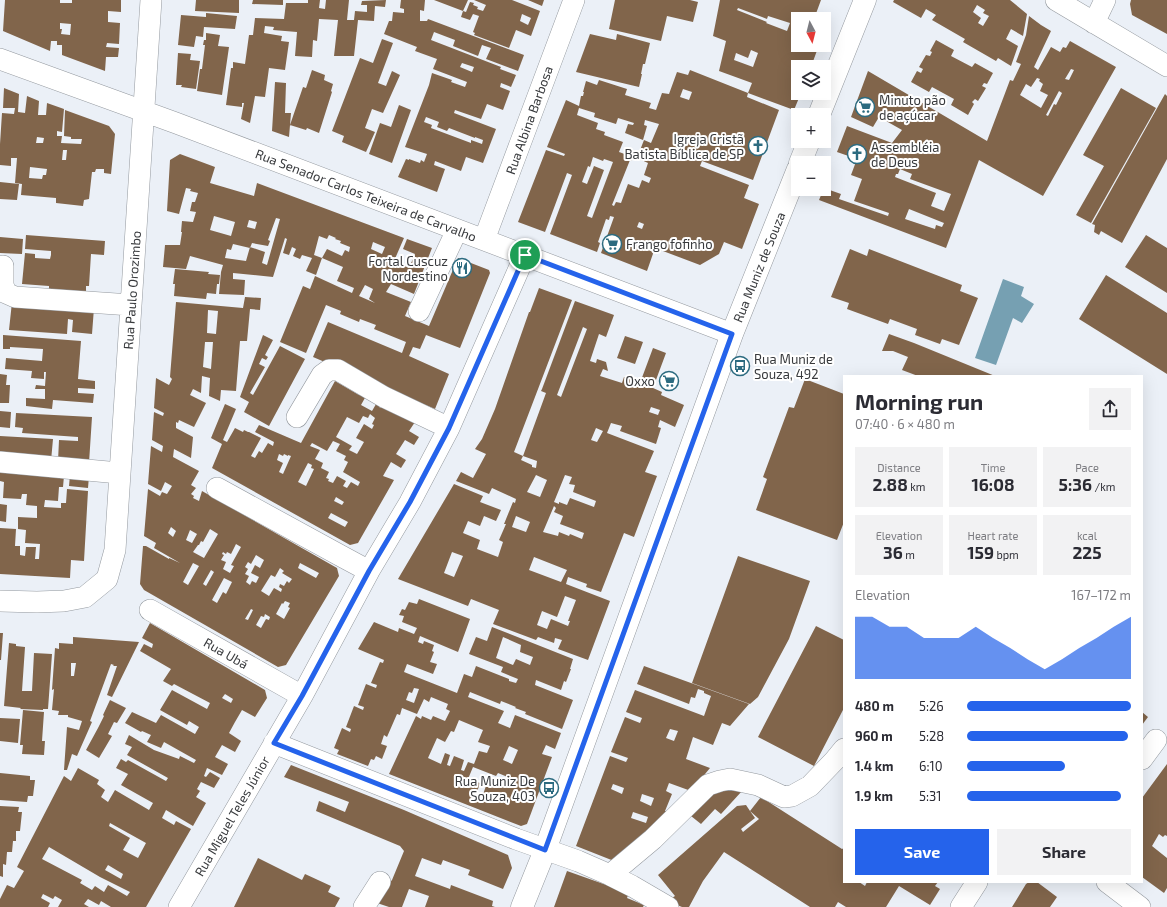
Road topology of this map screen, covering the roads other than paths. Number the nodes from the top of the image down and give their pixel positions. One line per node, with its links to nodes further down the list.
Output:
1 (151, 0): 10 (street, Rua Paulo Orozimbo)
2 (574, 0): 13 (street, Rua Albina Barbosa)
3 (865, 0): 9 (street)
4 (1056, 0): 6 (street)
5 (1105, 0): 6 (street)
6 (1094, 23): 8 (street)
7 (0, 59): 10 (street, Rua Senador Carlos Teixeira de Carvalho)
8 (1167, 66)
9 (822, 108)
10 (144, 111): 12 (street, Rua Senador Carlos Teixeira de Carvalho); 16 (street, Rua Paulo Orozimbo)
11 (791, 186): 18 (street, Rua Muniz de Souza)
12 (457, 230): 13 (street, Rua Senador Carlos Teixeira de Carvalho); 17 (street)
13 (484, 240): 14 (street, Rua Senador Carlos Teixeira de Carvalho)
14 (525, 255): 18 (street, Rua Senador Carlos Teixeira de Carvalho); 20 (street, Rua Miguel Teles Júnior)
15 (3, 266): 16 (street)
16 (131, 305): 22 (street, Rua Paulo Orozimbo)
17 (419, 311)
18 (732, 334): 32 (street, Rua Muniz de Souza)
19 (297, 417): 20 (street)
20 (449, 428): 24 (street, Rua Miguel Teles Júnior)
21 (0, 462): 22 (street)
22 (119, 473): 25 (street, Rua Paulo Orozimbo)
23 (217, 488): 24 (street)
24 (369, 571): 27 (street, Rua Miguel Teles Júnior)
25 (0, 601)
26 (150, 610): 27 (street, Rua Ubá)
27 (302, 696): 29 (street, Rua Miguel Teles Júnior)
28 (1156, 740): 31 (street)
29 (274, 743): 32 (street); 37 (street, Rua Miguel Teles Júnior)
30 (843, 750): 33 (street)
31 (1143, 758)
32 (545, 850): 33 (street); 39 (street, Rua Muniz de Souza)
33 (610, 875): 40 (street)
34 (380, 882): 38 (street)
35 (976, 883): 41 (street)
36 (1108, 883): 42 (street)
37 (179, 907)
38 (364, 907)
39 (522, 907)
40 (668, 907)
41 (961, 907)
42 (1140, 907)

